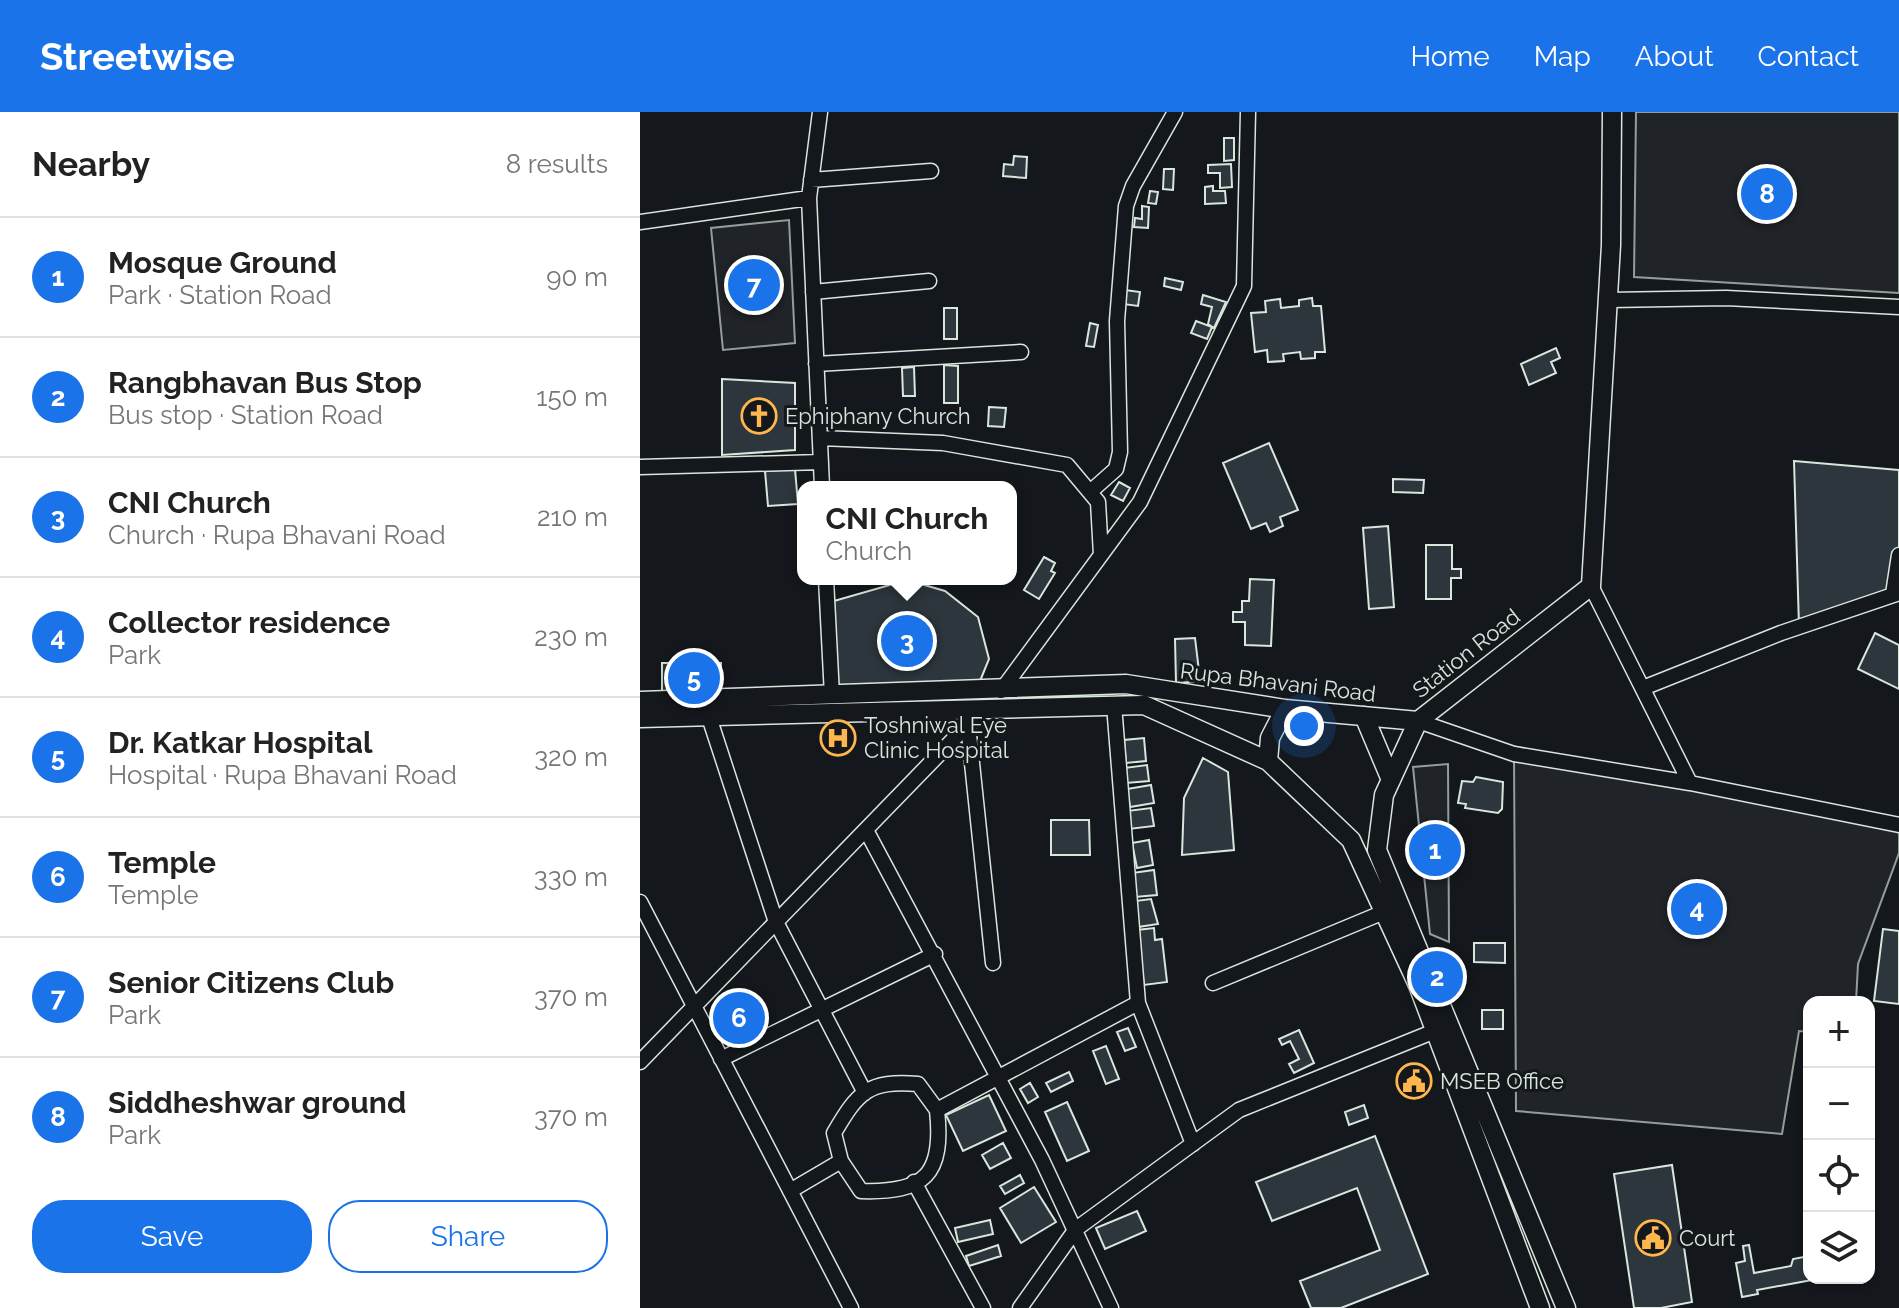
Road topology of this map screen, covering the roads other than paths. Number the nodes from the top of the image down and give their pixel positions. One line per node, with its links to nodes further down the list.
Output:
1 (820, 112): 6 (street)
2 (1175, 112): 19 (street)
3 (1248, 112): 20 (street)
4 (1612, 112): 11 (main road)
5 (931, 171): 6 (street)
6 (811, 180): 7 (street)
7 (809, 198): 8 (street); 10 (street)
8 (640, 222)
9 (929, 281): 10 (street)
10 (813, 292): 14 (street)
11 (1609, 300): 12 (street); 23 (main road)
12 (1899, 307)
13 (1021, 352): 14 (street)
14 (816, 364): 15 (street)
15 (820, 438): 16 (street); 19 (street)
16 (821, 462): 17 (street); 18 (street)
17 (640, 467)
18 (822, 481)
19 (1090, 492): 20 (street)
20 (1101, 555): 26 (street)
21 (1899, 555): 24 (street)
22 (826, 585): 27 (street)
23 (1591, 586): 25 (street); 35 (main road, Station Road)
24 (1896, 594): 25 (street)
25 (1643, 688): 39 (street)
26 (1001, 691): 27 (main road, Rupa Bhavani Road); 30 (main road, Rupa Bhavani Road)
27 (832, 696): 28 (main road, Rupa Bhavani Road)
28 (640, 701)
29 (1114, 705): 31 (main road); 37 (main road); 48 (street)
30 (1285, 709): 32 (main road, Rupa Bhavani Road); 37 (main road)
31 (981, 711): 33 (main road); 36 (street)
32 (1364, 716): 35 (main road, Rupa Bhavani Road); 38 (main road)
33 (709, 717): 34 (main road); 44 (street)
34 (640, 718)
35 (1418, 721): 38 (main road, Station Road); 39 (street, Rupa Bhavani Road)
36 (968, 725): 41 (street); 46 (street)
37 (1268, 761): 43 (main road)
38 (1391, 780): 67 (main road, Station Road)
39 (1690, 783): 40 (street, Rupa Bhavani Road)
40 (1899, 825)
41 (866, 830): 44 (street); 45 (street)
42 (640, 902): 49 (street)
43 (1384, 912): 47 (street); 51 (main road)
44 (776, 922): 49 (street); 50 (street)
45 (935, 954): 50 (street); 54 (street)
46 (993, 963)
47 (1213, 983)
48 (1138, 1003): 54 (street); 57 (street)
49 (694, 1007): 52 (street); 53 (street)
50 (822, 1009): 52 (street); 55 (street)
51 (1435, 1031): 57 (street); 66 (main road)
52 (721, 1059): 60 (street)
53 (640, 1062)
54 (998, 1076): 56 (street); 61 (street)
55 (865, 1093): 56 (street); 58 (street)
56 (937, 1110): 59 (street)
57 (1193, 1144): 61 (street)
58 (841, 1161): 59 (street); 60 (street)
59 (914, 1182): 63 (street)
60 (790, 1191): 62 (street)
61 (1076, 1229): 64 (street); 65 (street)
62 (851, 1308)
63 (983, 1308)
64 (1020, 1308)
65 (1111, 1308)
66 (1540, 1308)
67 (1566, 1308)

